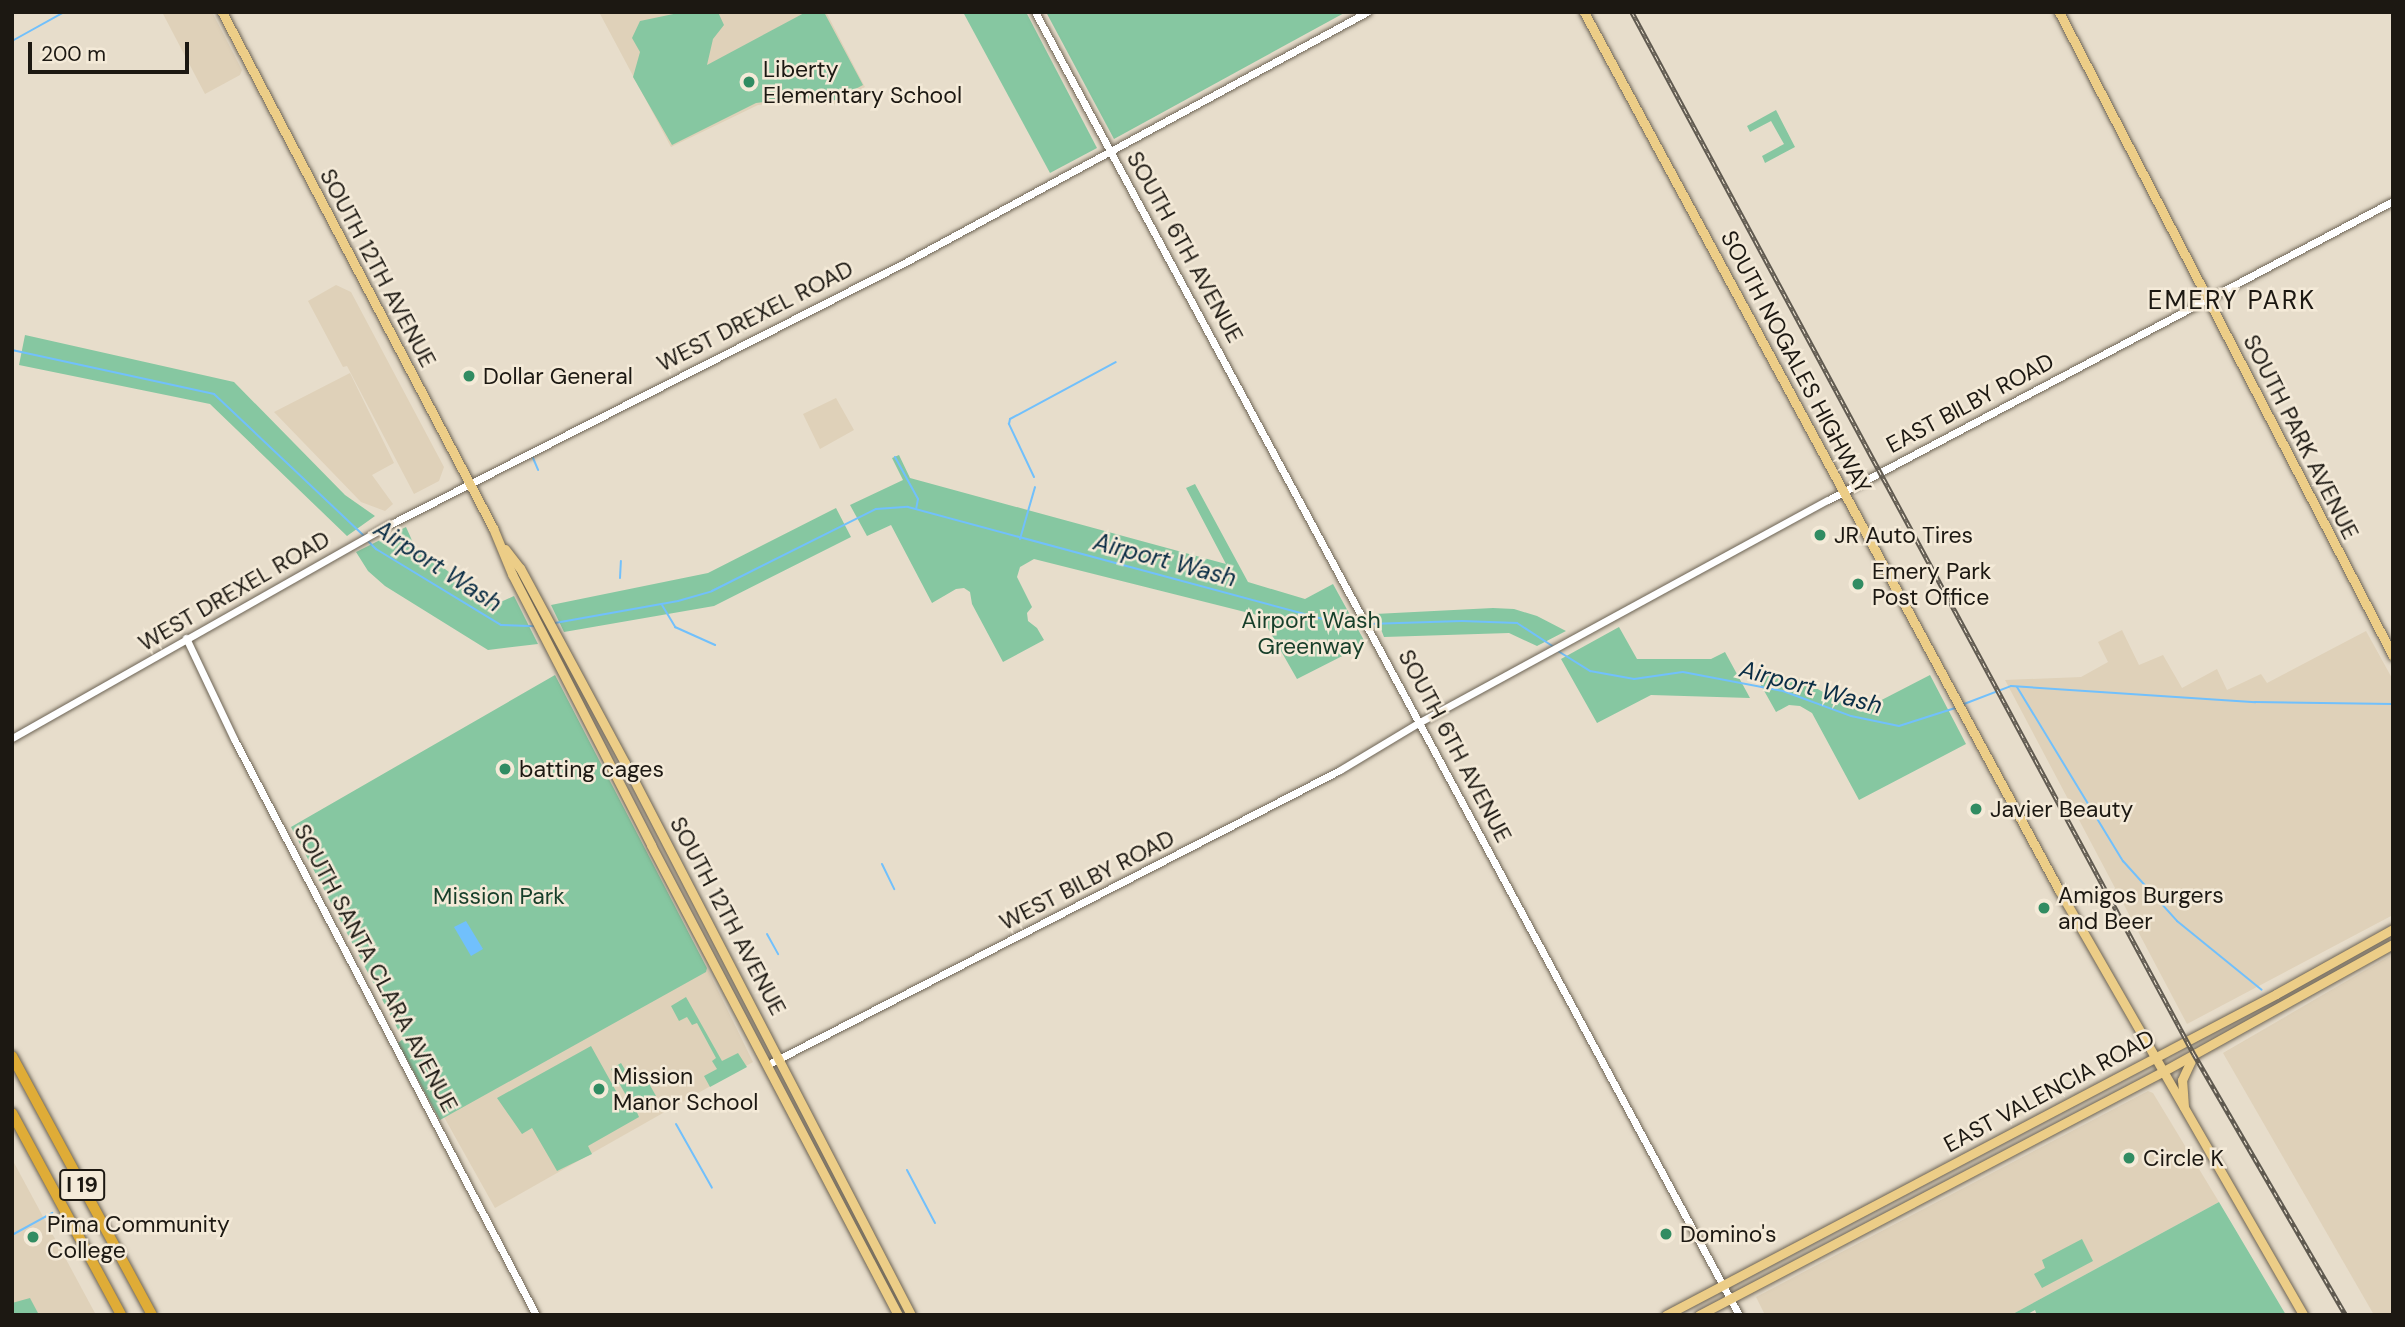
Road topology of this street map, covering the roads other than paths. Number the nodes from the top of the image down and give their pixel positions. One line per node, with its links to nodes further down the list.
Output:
1 (222, 12): 9 (main road, SOUTH 12TH AVENUE)
2 (1035, 12): 6 (street, SOUTH 6TH AVENUE)
3 (1367, 12): 6 (street, WEST DREXEL ROAD)
4 (1584, 12): 10 (main road, SOUTH NOGALES HIGHWAY)
5 (2059, 12): 8 (main road, SOUTH PARK AVENUE)
6 (1111, 153): 9 (street, WEST DREXEL ROAD); 14 (street, SOUTH 6TH AVENUE)
7 (2393, 201): 8 (street, EAST BILBY ROAD)
8 (2208, 297): 10 (street, EAST BILBY ROAD); 13 (main road, SOUTH PARK AVENUE)
9 (469, 482): 11 (main road, SOUTH 12TH AVENUE); 12 (street, WEST DREXEL ROAD)
10 (1844, 492): 14 (street, EAST BILBY ROAD); 24 (main road, SOUTH NOGALES HIGHWAY)
11 (500, 542): 18 (main road, SOUTH 12TH AVENUE); 19 (main road, SOUTH 12TH AVENUE)
12 (186, 638): 15 (street, WEST DREXEL ROAD); 36 (street, SOUTH SANTA CLARA AVENUE)
13 (2393, 656)
14 (1420, 722): 25 (street, WEST BILBY ROAD); 32 (street, SOUTH 6TH AVENUE)
15 (12, 738)
16 (2392, 932): 20 (main road, EAST VALENCIA ROAD)
17 (2393, 944): 21 (main road, EAST VALENCIA ROAD)
18 (729, 961): 19 (main road); 25 (main road, SOUTH 12TH AVENUE)
19 (716, 968): 26 (main road, SOUTH 12TH AVENUE)
20 (2276, 994): 21 (main road); 24 (main road, EAST VALENCIA ROAD)
21 (2282, 1006): 22 (main road, EAST VALENCIA ROAD)
22 (2194, 1054): 27 (main road, EAST VALENCIA ROAD); 29 (main road)
23 (12, 1056): 35 (highway, I 19)
24 (2152, 1057): 27 (main road, SOUTH NOGALES HIGHWAY); 30 (main road, EAST VALENCIA ROAD)
25 (781, 1058): 26 (street, WEST BILBY ROAD); 38 (main road, SOUTH 12TH AVENUE)
26 (767, 1065): 37 (main road, SOUTH 12TH AVENUE)
27 (2162, 1072): 29 (main road, SOUTH NOGALES HIGHWAY); 31 (main road, EAST VALENCIA ROAD)
28 (12, 1113): 34 (highway, I 19)
29 (2184, 1113): 42 (main road, SOUTH NOGALES HIGHWAY)
30 (1880, 1204): 31 (main road); 32 (main road, EAST VALENCIA ROAD)
31 (1886, 1216): 33 (main road, EAST VALENCIA ROAD)
32 (1723, 1287): 33 (street, SOUTH 6TH AVENUE); 39 (main road, EAST VALENCIA ROAD)
33 (1730, 1300): 40 (main road, EAST VALENCIA ROAD); 41 (street, SOUTH 6TH AVENUE)
34 (121, 1315)
35 (152, 1315)
36 (536, 1315)
37 (898, 1315)
38 (911, 1315)
39 (1666, 1315)
40 (1699, 1315)
41 (1739, 1315)
42 (2303, 1315)

